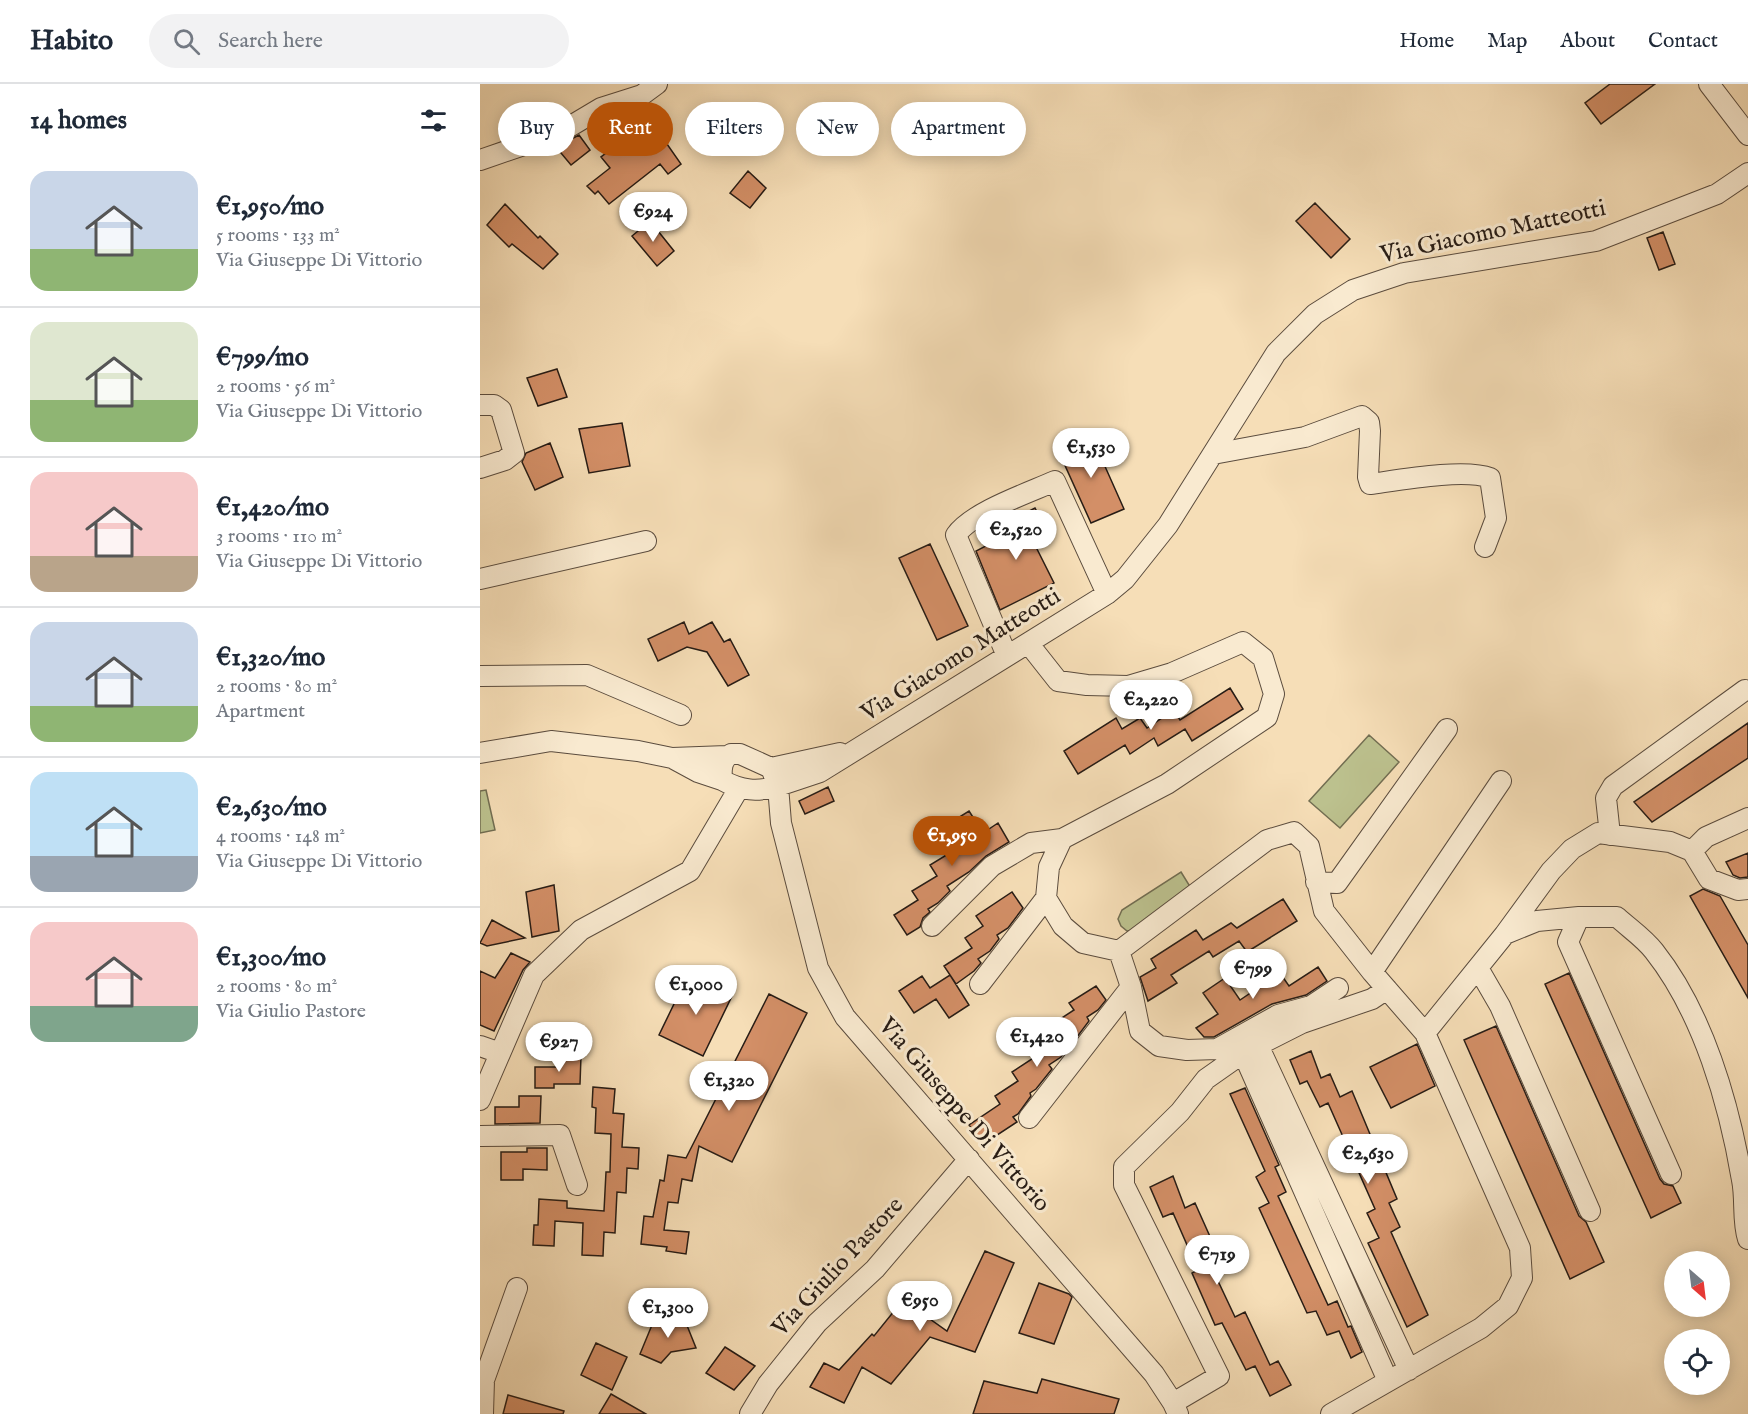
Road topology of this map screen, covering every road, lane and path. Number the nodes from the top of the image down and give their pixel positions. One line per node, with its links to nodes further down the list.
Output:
1 (657, 84): 4 (street)
2 (1708, 84): 3 (street)
3 (1748, 135)
4 (480, 160)
5 (1748, 172): 7 (street, Via Giacomo Matteotti)
6 (480, 405): 8 (street)
7 (1213, 453): 10 (street); 12 (street, Via Giacomo Matteotti)
8 (480, 468)
9 (646, 540): 11 (street)
10 (1485, 547)
11 (480, 579)
12 (1107, 594): 13 (street, Via Giacomo Matteotti); 14 (street)
13 (1028, 643): 14 (street, Via Giacomo Matteotti); 27 (street)
14 (1007, 656): 23 (street, Via Giacomo Matteotti)
15 (480, 676): 17 (street)
16 (1744, 690): 26 (street)
17 (681, 715)
18 (1447, 729): 29 (street)
19 (480, 753): 21 (street, Via Giacomo Matteotti)
20 (727, 756): 21 (street, Via Giacomo Matteotti); 23 (street, Via Giacomo Matteotti); 24 (street)
21 (672, 758): 24 (street, Via Giacomo Matteotti)
22 (1501, 781): 37 (street)
23 (770, 782): 24 (street, Via Giacomo Matteotti); 49 (street, Via Giuseppe Di Vittorio)
24 (731, 784): 45 (street)
25 (1748, 818): 28 (street)
26 (1610, 835): 28 (street); 34 (street)
27 (1062, 839): 31 (street); 33 (street)
28 (1692, 851): 30 (street)
29 (1316, 882): 35 (street); 37 (street)
30 (1748, 889)
31 (1046, 898): 35 (street); 38 (street)
32 (1579, 916): 34 (street); 50 (street); 53 (street)
33 (932, 926)
34 (1504, 934): 36 (street)
35 (1119, 951): 39 (street)
36 (1478, 968): 42 (street); 52 (street)
37 (1372, 972): 41 (street)
38 (980, 984)
39 (1131, 987): 40 (street); 47 (street)
40 (1338, 988)
41 (1387, 989): 42 (street); 44 (street)
42 (1425, 1033): 55 (street)
43 (480, 1046): 45 (street)
44 (1250, 1049): 55 (street); 56 (street); 57 (street)
45 (500, 1053): 46 (street)
46 (480, 1101)
47 (1029, 1118)
48 (480, 1136): 51 (street)
49 (969, 1159): 57 (street, Via Giuseppe Di Vittorio); 59 (street, Via Giulio Pastore)
50 (1671, 1174)
51 (577, 1185)
52 (1590, 1211)
53 (1748, 1239)
54 (517, 1288): 58 (street)
55 (1409, 1371): 56 (street)
56 (1388, 1381): 60 (street)
57 (1175, 1409)
58 (483, 1414)
59 (750, 1414)
60 (1331, 1414)

